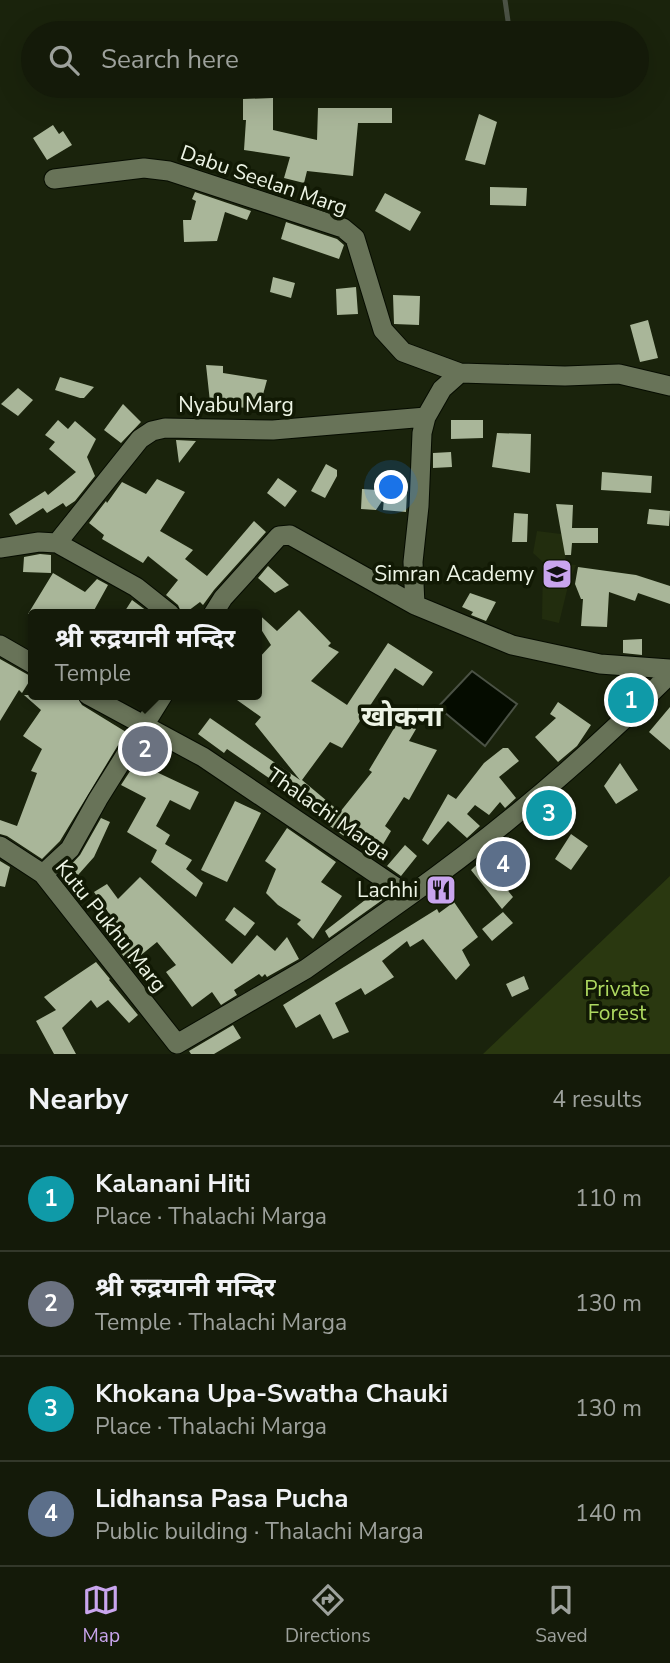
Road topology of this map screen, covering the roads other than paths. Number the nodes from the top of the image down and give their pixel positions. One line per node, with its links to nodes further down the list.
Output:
1 (54, 179): 2 (street, Dabu Seelan Marg)
2 (460, 373): 3 (street, Dabu Seelan Marg); 4 (street)
3 (670, 386)
4 (426, 417): 5 (street, Nyabu Marg); 7 (street)
5 (57, 544): 6 (street); 8 (street)
6 (0, 548)
7 (415, 605): 9 (street); 12 (street)
8 (164, 609)
9 (216, 609)
10 (0, 645): 11 (street)
11 (28, 661)
12 (670, 669)
13 (670, 674): 19 (street)
14 (97, 700): 16 (street, Thalachi Marga)
15 (160, 700): 16 (street)
16 (143, 726): 18 (street); 19 (street, Thalachi Marga)
17 (0, 846): 18 (street, Kutu Pukhu Marg)
18 (43, 874): 19 (street, Kutu Pukhu Marg)
19 (408, 896)

